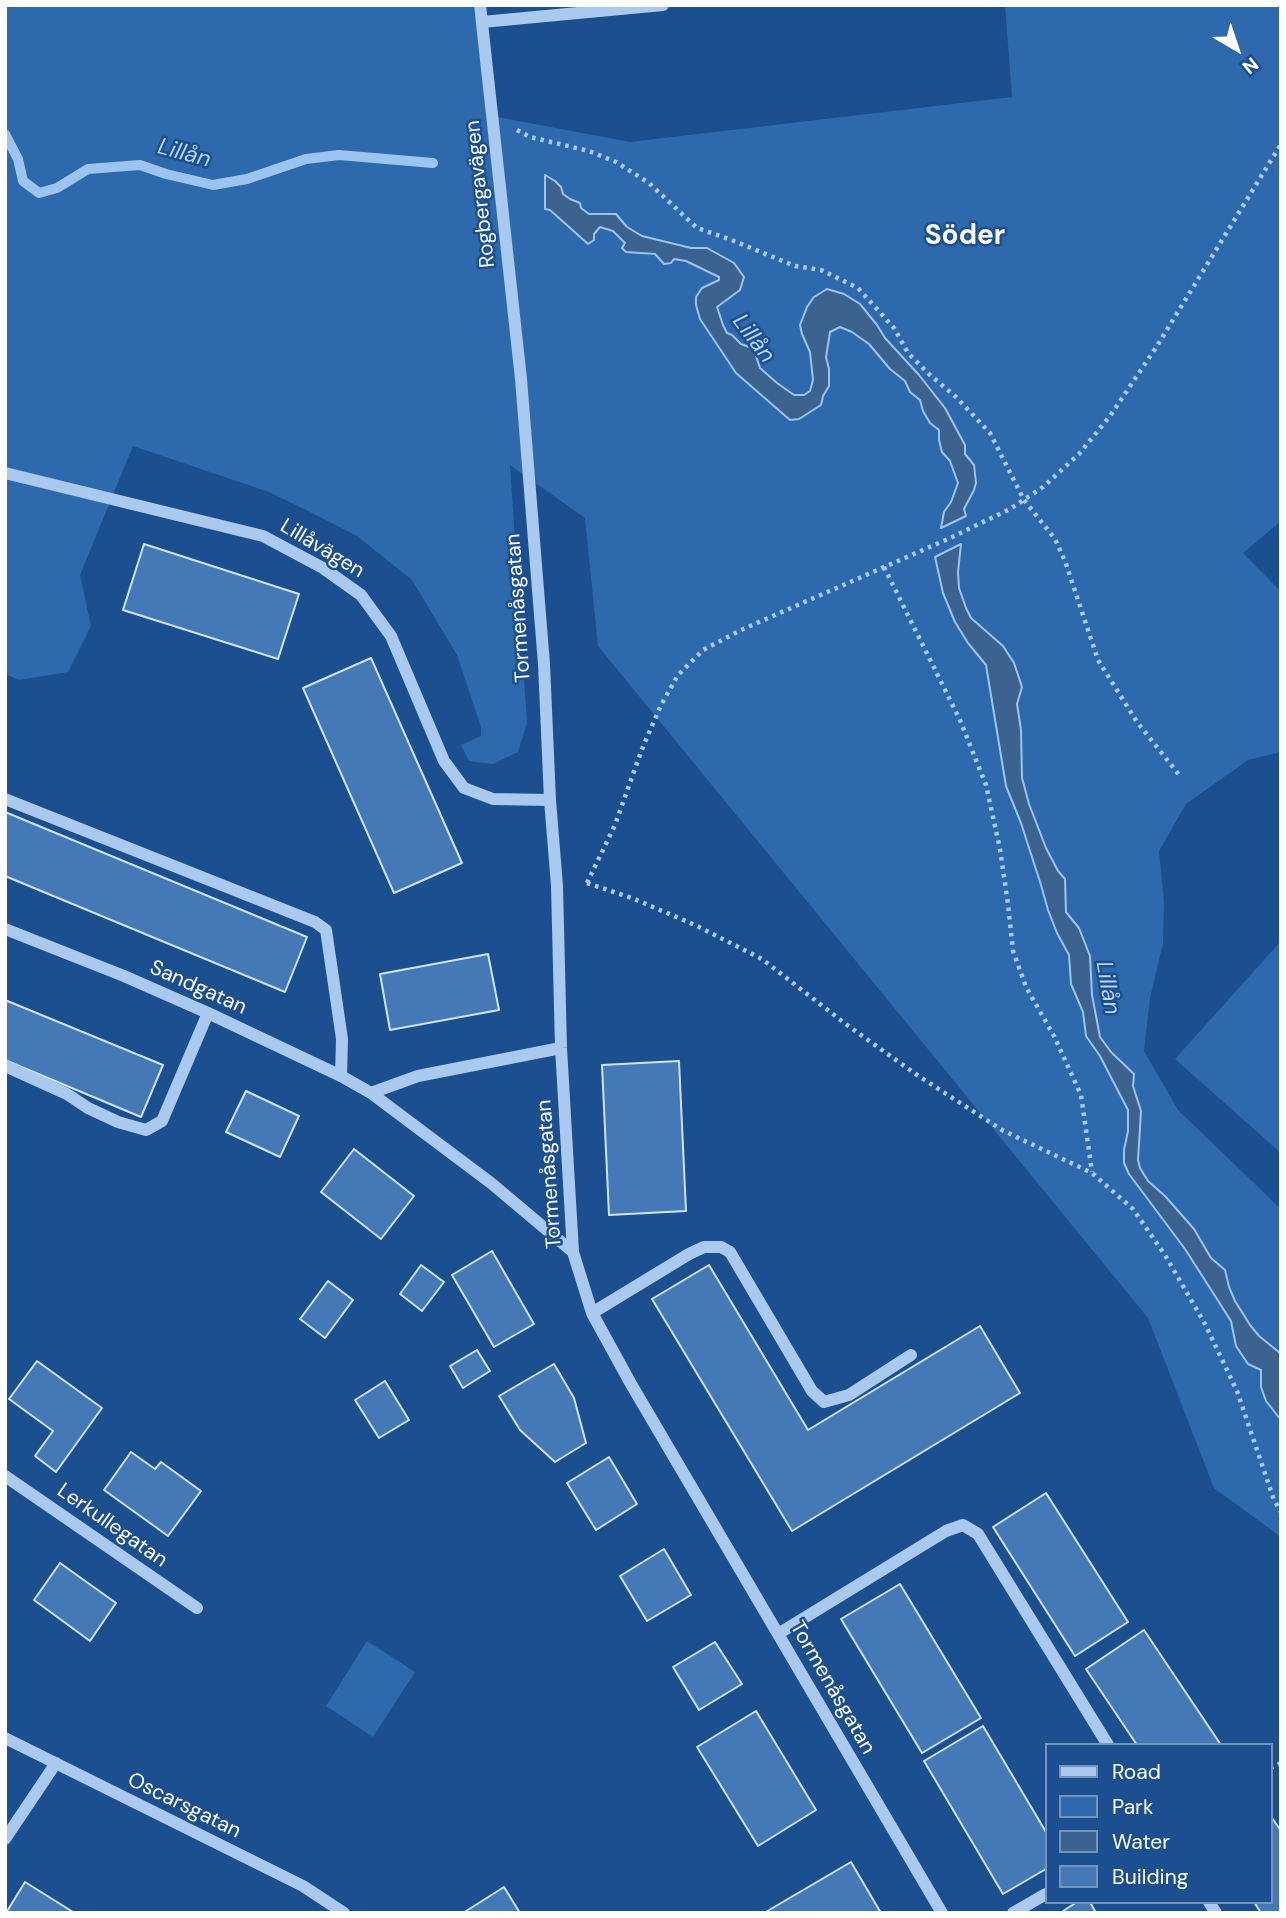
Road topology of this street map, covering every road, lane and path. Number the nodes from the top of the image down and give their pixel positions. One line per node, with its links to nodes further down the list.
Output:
1 (480, 5): 4 (street, Rogbergavägen)
2 (663, 5): 3 (street)
3 (582, 9): 4 (street)
4 (482, 22): 5 (street, Rogbergavägen)
5 (492, 116): 7 (street, Rogbergavägen); 9 (path)
6 (1281, 144): 9 (path)
7 (521, 379): 13 (street, Tormenåsgatan)
8 (5, 473): 13 (street, Lillåvägen)
9 (1024, 500): 10 (path); 11 (path)
10 (884, 567): 14 (path); 22 (path)
11 (1180, 776)
12 (5, 799): 20 (street)
13 (550, 800): 15 (street, Tormenåsgatan)
14 (587, 883): 15 (path); 22 (path)
15 (557, 886): 18 (street, Tormenåsgatan)
16 (5, 929): 17 (street, Sandgatan)
17 (208, 1013): 19 (street); 20 (street, Sandgatan)
18 (561, 1048): 21 (street); 23 (street, Tormenåsgatan)
19 (5, 1066)
20 (341, 1076): 21 (street, Sandgatan)
21 (370, 1093): 23 (street, Sandgatan)
22 (1092, 1173): 27 (path)
23 (573, 1252): 24 (street, Tormenåsgatan)
24 (592, 1313): 25 (street); 29 (street, Tormenåsgatan)
25 (911, 1355)
26 (5, 1476): 28 (street, Lerkullegatan)
27 (1281, 1512)
28 (197, 1608)
29 (778, 1634): 31 (street); 36 (street, Tormenåsgatan)
30 (5, 1738): 32 (street, Oscarsgatan)
31 (1107, 1743)
32 (56, 1763): 33 (street); 35 (street, Oscarsgatan)
33 (5, 1839)
34 (1044, 1896): 37 (street)
35 (344, 1913)
36 (942, 1913)
37 (1013, 1913)

